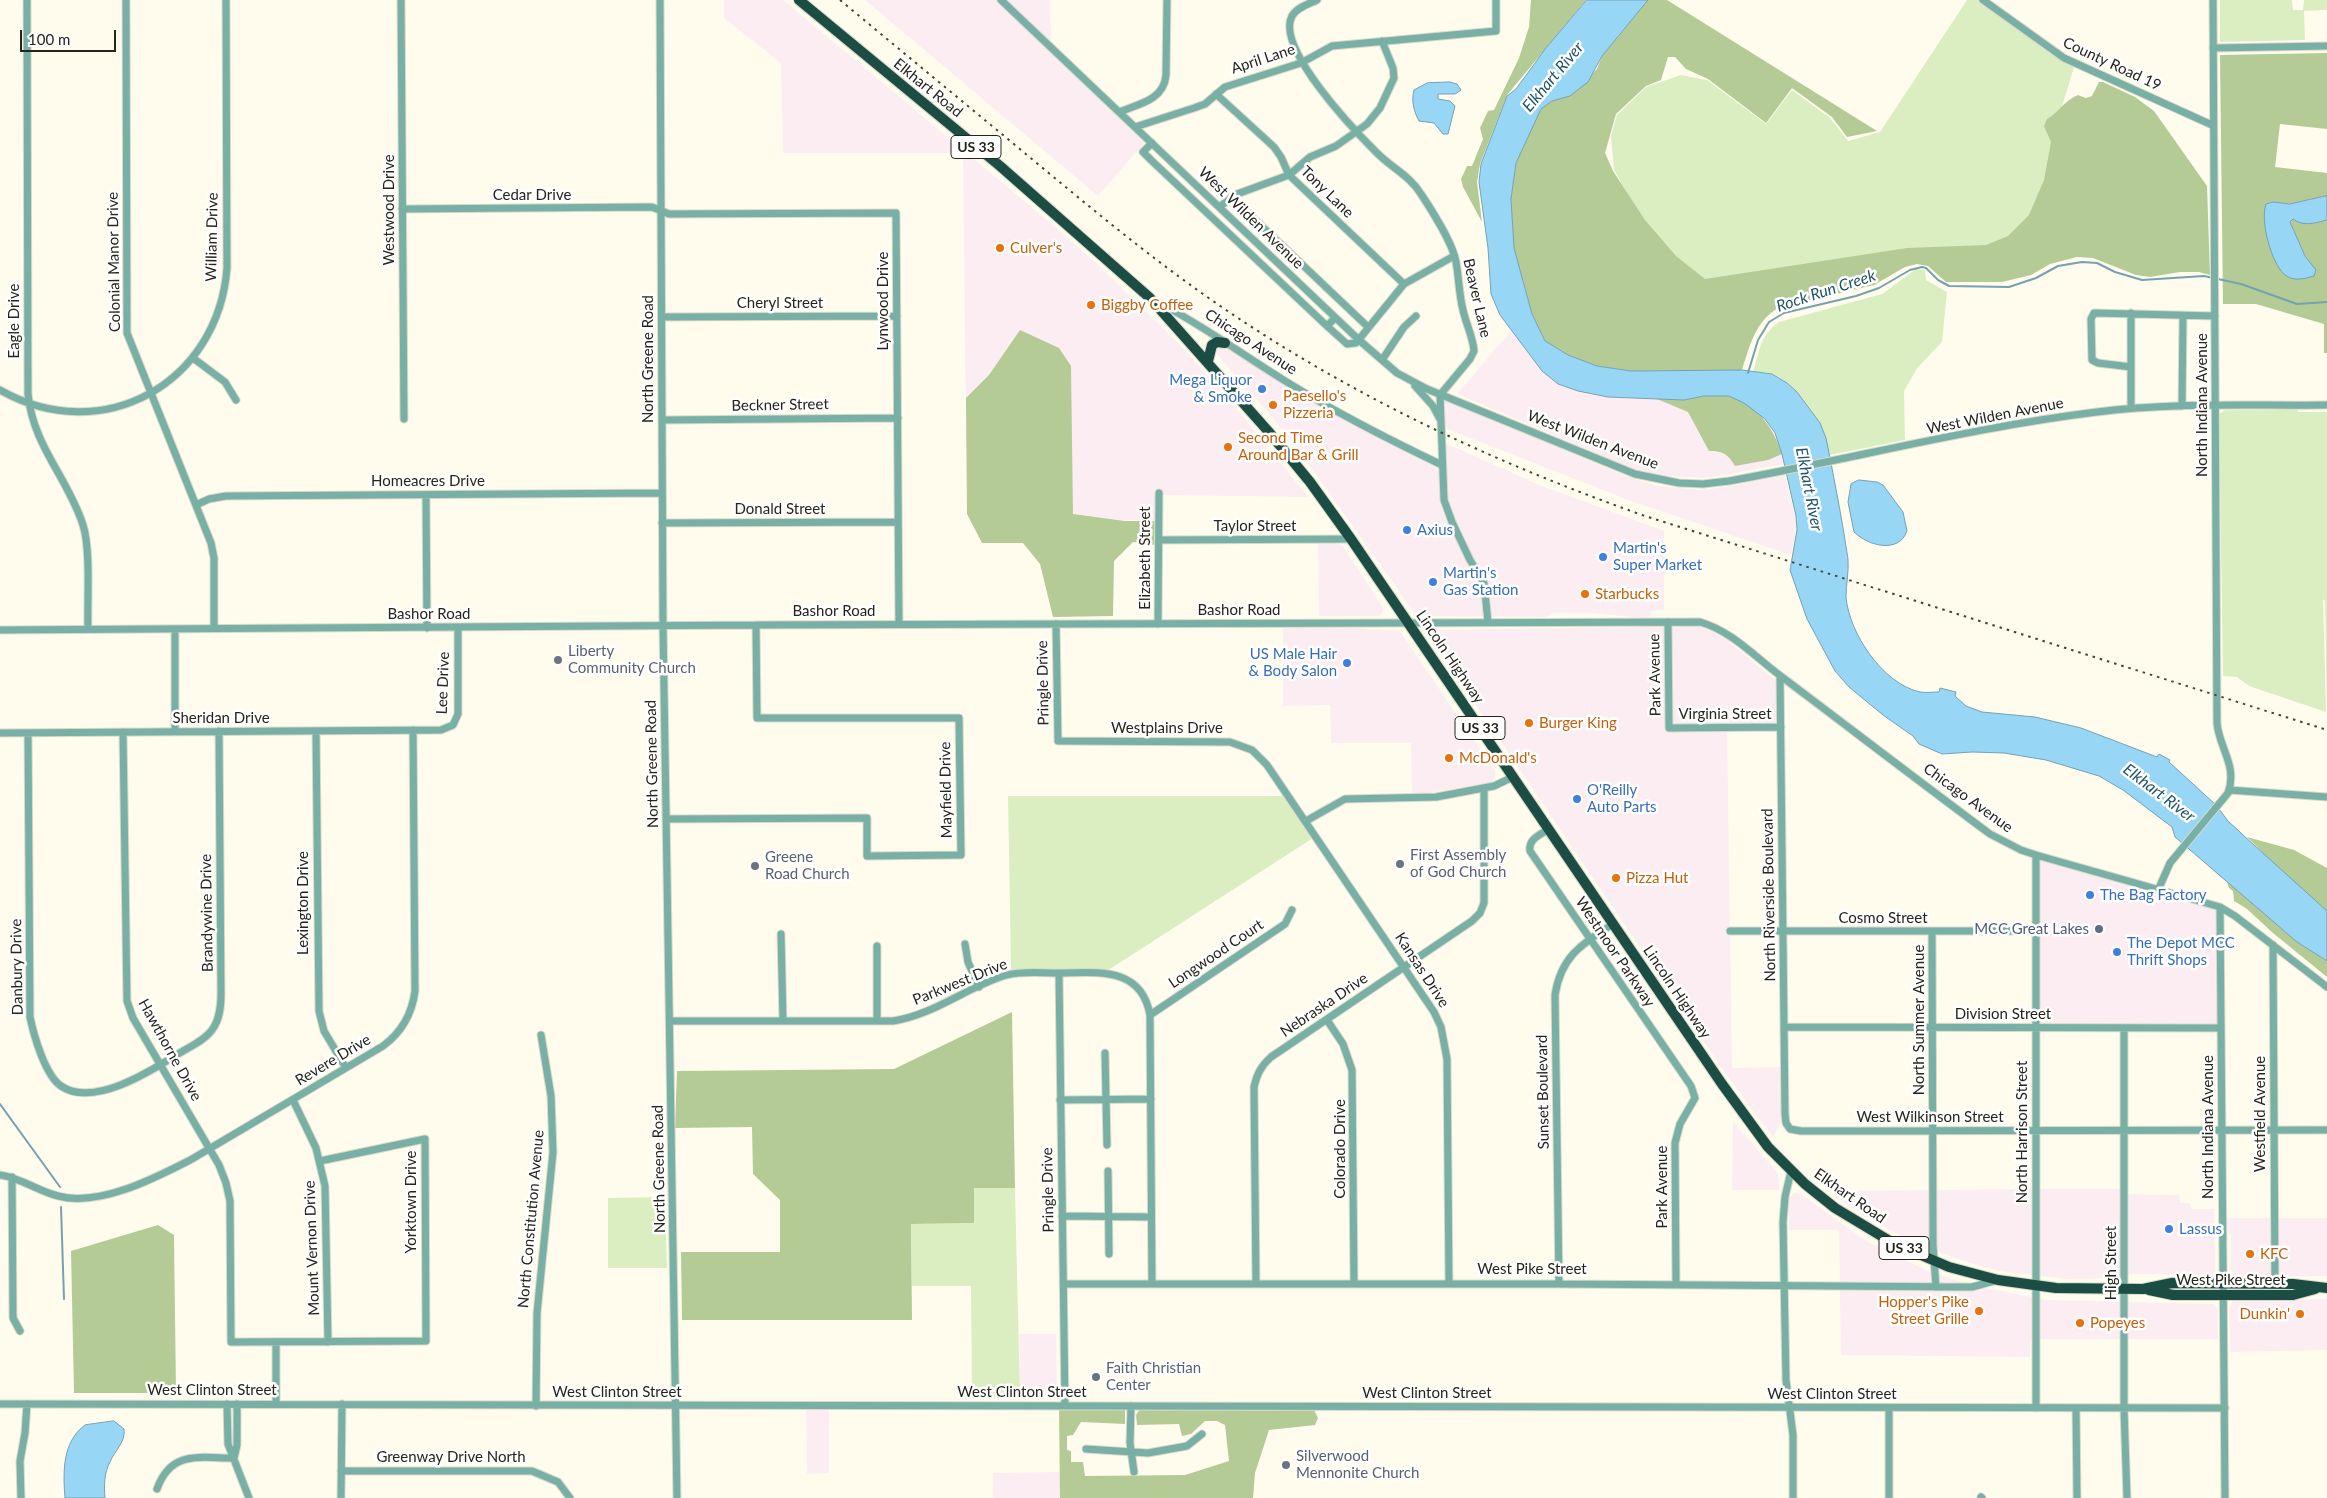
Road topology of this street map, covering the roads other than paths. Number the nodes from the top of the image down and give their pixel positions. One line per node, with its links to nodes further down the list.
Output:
1 (27, 0): 53 (street, Eagle Drive)
2 (126, 0): 50 (street, Colonial Manor Drive)
3 (226, 0): 44 (street, William Drive)
4 (401, 0): 26 (street, Westwood Drive)
5 (660, 0): 27 (street, North Greene Road)
6 (799, 0): 32 (highway, Elkhart Road / US 33)
7 (1001, 0): 18 (street, West Wilden Avenue)
8 (1167, 0): 18 (street)
9 (1318, 0): 16 (street, Beaver Lane)
10 (1496, 0): 13 (street, April Lane)
11 (1983, 0): 19 (street, County Road 19)
12 (2213, 0): 15 (street, North Indiana Avenue)
13 (1382, 41): 16 (street, April Lane); 21 (street)
14 (2327, 46): 15 (street)
15 (2213, 48): 19 (street, North Indiana Avenue)
16 (1301, 62): 17 (street, April Lane); 21 (street, Beaver Lane)
17 (1216, 94): 20 (street, April Lane); 23 (street, Tony Lane)
18 (1119, 112): 20 (street, West Wilden Avenue)
19 (2212, 125): 37 (street, North Indiana Avenue)
20 (1135, 127): 22 (street, West Wilden Avenue)
21 (1357, 132): 23 (street); 30 (street, Beaver Lane)
22 (1152, 143): 25 (street, West Wilden Avenue); 29 (street)
23 (1289, 175): 24 (street); 31 (street, Tony Lane)
24 (1231, 197): 25 (street); 41 (street)
25 (1219, 207): 28 (street, West Wilden Avenue)
26 (402, 210): 27 (street, Cedar Drive); 59 (street, Westwood Drive)
27 (662, 211): 34 (street, Lynwood Drive); 38 (street, North Greene Road)
28 (1242, 229): 29 (street); 39 (street, West Wilden Avenue)
29 (1234, 237): 40 (street)
30 (1454, 256): 31 (street); 51 (street, Beaver Lane)
31 (1404, 284): 41 (street)
32 (1150, 298): 43 (street, Chicago Avenue); 46 (highway, Lincoln Highway / US 33)
33 (2131, 313): 36 (street); 47 (street); 47 (street)
34 (897, 316): 38 (street, Cheryl Street); 58 (street, Lynwood Drive)
35 (1416, 316): 45 (street)
36 (2183, 316): 37 (street); 55 (street)
37 (2215, 316): 56 (street, North Indiana Avenue)
38 (662, 317): 60 (street, North Greene Road)
39 (1336, 318): 40 (street); 42 (street, West Wilden Avenue)
40 (1327, 326): 42 (street)
41 (1368, 327): 42 (street)
42 (1359, 340): 45 (street, West Wilden Avenue)
43 (1225, 342): 46 (highway); 62 (street, Chicago Avenue)
44 (193, 358): 50 (street, William Drive); 52 (street)
45 (1382, 360): 48 (street, West Wilden Avenue)
46 (1208, 361): 69 (highway, Lincoln Highway / US 33)
47 (2131, 367): 57 (street)
48 (1410, 380): 51 (street, West Wilden Avenue); 61 (street)
49 (0, 390): 53 (street, William Drive)
50 (151, 393): 53 (street, William Drive); 66 (street, Colonial Manor Drive)
51 (1440, 395): 57 (street, West Wilden Avenue); 61 (street)
52 (236, 400)
53 (29, 404): 82 (street, Eagle Drive)
54 (2327, 405): 56 (street, West Wilden Avenue)
55 (2182, 406): 56 (street, West Wilden Avenue); 57 (street, West Wilden Avenue)
56 (2216, 406): 100 (street, North Indiana Avenue)
57 (2131, 408)
58 (898, 418): 60 (street, Beckner Street); 67 (street, Lynwood Drive)
59 (404, 419)
60 (662, 420): 63 (street, North Greene Road)
61 (1441, 422): 62 (street)
62 (1442, 465): 71 (street)
63 (662, 493): 65 (street, Homeacres Drive); 68 (street, North Greene Road)
64 (1159, 493): 70 (street, Elizabeth Street)
65 (426, 495): 66 (street, Homeacres Drive); 81 (street)
66 (196, 505): 80 (street, Colonial Manor Drive)
67 (898, 522): 68 (street, Donald Street); 74 (street, Lynwood Drive)
68 (662, 523): 77 (street, North Greene Road)
69 (1351, 539): 70 (street, Taylor Street); 73 (highway, Lincoln Highway / US 33)
70 (1159, 540): 76 (street, Elizabeth Street)
71 (1488, 622): 72 (street, Bashor Road); 73 (street, Bashor Road)
72 (1668, 622): 85 (street, Chicago Avenue); 86 (street, Park Avenue)
73 (1408, 623): 76 (street, Bashor Road); 98 (highway, Lincoln Highway / US 33)
74 (899, 624): 75 (street, Bashor Road); 78 (street, Bashor Road)
75 (1056, 624): 76 (street, Bashor Road); 96 (street, Pringle Drive)
76 (1158, 624)
77 (663, 625): 78 (street, Bashor Road); 79 (street, Bashor Road); 102 (street, North Greene Road)
78 (756, 625): 102 (street, Mayfield Drive)
79 (458, 627): 81 (street, Bashor Road); 89 (street, Lee Drive)
80 (214, 628): 81 (street, Bashor Road); 83 (street, Bashor Road)
81 (427, 628)
82 (88, 629): 83 (street, Bashor Road); 84 (street, Bashor Road)
83 (174, 629): 93 (street)
84 (0, 630)
85 (1780, 676): 87 (street, North Riverside Boulevard); 105 (street, Chicago Avenue)
86 (1669, 728): 87 (street, Virginia Street)
87 (1781, 728): 111 (street, North Riverside Boulevard)
88 (413, 730): 89 (street, Sheridan Drive); 91 (street, Sheridan Drive); 136 (street, Revere Drive)
89 (441, 730)
90 (219, 731): 91 (street, Sheridan Drive); 93 (street, Sheridan Drive); 135 (street, Brandywine Drive)
91 (316, 731): 136 (street, Lexington Drive)
92 (123, 732): 93 (street, Sheridan Drive); 95 (street, Sheridan Drive); 135 (street, Hawthorne Drive)
93 (175, 732)
94 (0, 733): 95 (street, Sheridan Drive)
95 (28, 733): 135 (street, Danbury Drive)
96 (1058, 741): 97 (street, Westplains Drive)
97 (1268, 765): 103 (street, Kansas Drive)
98 (1513, 777): 99 (street); 104 (highway, Lincoln Highway / US 33)
99 (1484, 788): 103 (street); 119 (street, Nebraska Drive)
100 (2229, 790): 101 (street); 106 (street, North Indiana Avenue)
101 (2327, 797)
102 (667, 819): 126 (street, North Greene Road)
103 (1306, 821): 119 (street, Kansas Drive)
104 (1549, 829): 109 (highway, Lincoln Highway / US 33); 115 (street, Westmoor Parkway)
105 (2036, 855): 106 (street, Chicago Avenue); 112 (street, North Harrison Street)
106 (2160, 888): 107 (street, Chicago Avenue)
107 (2220, 907): 117 (street, Chicago Avenue); 132 (street, North Indiana Avenue)
108 (1292, 910): 123 (street, Longwood Court)
109 (1613, 924): 115 (street, Sunset Boulevard); 153 (highway, Lincoln Highway / US 33)
110 (1730, 931): 111 (street, Cosmo Street)
111 (1783, 931): 113 (street, Cosmo Street); 128 (street, North Riverside Boulevard)
112 (2036, 931): 113 (street, Cosmo Street); 130 (street, North Harrison Street)
113 (1932, 932): 129 (street, North Summer Avenue)
114 (781, 934): 127 (street)
115 (1590, 939): 137 (street, Westmoor Parkway); 167 (street, Sunset Boulevard)
116 (965, 944): 121 (street)
117 (2273, 945): 122 (street, Chicago Avenue); 148 (street, Westfield Avenue)
118 (876, 946): 124 (street)
119 (1405, 967): 125 (street, Nebraska Drive); 166 (street, Kansas Drive)
120 (1059, 973): 121 (street, Parkwest Drive); 123 (street, Parkwest Drive); 141 (street, Pringle Drive)
121 (979, 987): 124 (street, Parkwest Drive)
122 (2327, 987)
123 (1150, 1015): 139 (street, Parkwest Drive)
124 (877, 1020): 127 (street, Parkwest Drive)
125 (1327, 1020): 164 (street, Nebraska Drive); 165 (street, Colorado Drive)
126 (670, 1021): 127 (street, Parkwest Drive); 188 (street, North Greene Road)
127 (783, 1021)
128 (1785, 1027): 129 (street, Division Street); 142 (street, North Riverside Boulevard)
129 (1932, 1027): 130 (street, Division Street); 145 (street, North Summer Avenue)
130 (2036, 1028): 131 (street, Division Street); 146 (street, North Harrison Street)
131 (2124, 1028): 132 (street, Division Street); 147 (street, High Street)
132 (2221, 1028): 143 (street, North Indiana Avenue)
133 (541, 1035): 187 (street, North Constitution Avenue)
134 (1105, 1053): 138 (street)
135 (160, 1065): 150 (street, Hawthorne Drive)
136 (346, 1068): 140 (street, Revere Drive)
137 (1695, 1095): 170 (street, Park Avenue)
138 (1106, 1099): 139 (street); 141 (street); 149 (street)
139 (1151, 1099): 158 (street, Parkwest Drive)
140 (293, 1100): 150 (street, Revere Drive); 151 (street, Mount Vernon Drive)
141 (1060, 1100): 156 (street, Pringle Drive)
142 (1785, 1114): 145 (street, West Wilkinson Street)
143 (2222, 1130): 147 (street, West Wilkinson Street); 148 (street, West Wilkinson Street); 168 (street, North Indiana Avenue)
144 (2327, 1130): 148 (street, West Wilkinson Street)
145 (1933, 1131): 146 (street, West Wilkinson Street); 160 (street, North Summer Avenue)
146 (2036, 1131): 147 (street, West Wilkinson Street); 172 (street, North Harrison Street)
147 (2124, 1131): 175 (street, High Street)
148 (2273, 1131): 169 (street, Westfield Avenue)
149 (1107, 1145)
150 (210, 1148): 155 (street, Revere Drive); 179 (street, Hawthorne Drive)
151 (320, 1160): 180 (street, Mount Vernon Drive); 180 (street, Yorktown Drive)
152 (1108, 1171): 157 (street)
153 (1791, 1171): 160 (highway, Elkhart Road / US 33); 171 (street)
154 (0, 1175): 155 (street, Revere Drive)
155 (12, 1178): 178 (street)
156 (1062, 1216): 157 (street); 162 (street, Pringle Drive)
157 (1108, 1216): 158 (street); 159 (street)
158 (1151, 1216): 163 (street, Parkwest Drive)
159 (1108, 1254)
160 (1934, 1261): 161 (highway, Elkhart Road / US 33); 173 (street, North Summer Avenue)
161 (1998, 1280): 172 (highway, Elkhart Road / US 33); 173 (street, West Pike Street)
162 (1065, 1284): 163 (street, West Pike Street); 189 (street, Pringle Drive)
163 (1152, 1284): 164 (street, West Pike Street)
164 (1256, 1284): 165 (street, West Pike Street)
165 (1354, 1284): 166 (street, West Pike Street)
166 (1449, 1284): 167 (street, West Pike Street)
167 (1559, 1284): 170 (street, West Pike Street)
168 (2224, 1284): 169 (highway, West Pike Street / US 33); 176 (highway, West Pike Street / US 33); 177 (street, North Indiana Avenue)
169 (2275, 1284): 174 (highway, West Pike Street / US 33)
170 (1676, 1285): 171 (street, West Pike Street)
171 (1784, 1286): 173 (street, West Pike Street); 191 (street)
172 (2036, 1286): 175 (highway, West Pike Street / US 33); 193 (street, North Harrison Street)
173 (1936, 1287)
174 (2322, 1288): 177 (highway, West Pike Street)
175 (2124, 1289): 176 (highway, West Pike Street / US 33); 196 (street, High Street)
176 (2143, 1289): 177 (highway, West Pike Street)
177 (2224, 1296): 194 (street, North Indiana Avenue)
178 (20, 1331)
179 (276, 1342): 180 (street); 185 (street)
180 (328, 1342)
181 (0, 1404): 182 (street, West Clinton Street)
182 (26, 1404): 183 (street, West Clinton Street); 204 (street)
183 (227, 1404): 184 (street, West Clinton Street); 200 (street)
184 (237, 1404): 185 (street, West Clinton Street); 200 (street)
185 (276, 1404): 186 (street, West Clinton Street)
186 (342, 1404): 187 (street, West Clinton Street); 201 (street)
187 (536, 1406): 188 (street, West Clinton Street)
188 (675, 1406): 189 (street, West Clinton Street); 208 (street, North Greene Road)
189 (1065, 1406): 190 (street, West Clinton Street)
190 (1131, 1406): 191 (street, West Clinton Street); 199 (street)
191 (1790, 1407): 192 (street, West Clinton Street); 209 (street)
192 (1889, 1408): 193 (street, West Clinton Street); 210 (street)
193 (2036, 1408): 195 (street, West Clinton Street)
194 (2224, 1408): 196 (street, West Clinton Street); 213 (street, North Indiana Avenue)
195 (2076, 1409): 196 (street, West Clinton Street); 211 (street)
196 (2124, 1409): 212 (street, High Street)
197 (1202, 1434): 199 (street)
198 (1086, 1449): 199 (street)
199 (1131, 1452): 202 (street)
200 (234, 1458): 203 (street); 205 (street)
201 (340, 1470): 206 (street); 207 (street, Greenway Drive North)
202 (1134, 1472)
203 (158, 1488)
204 (21, 1498)
205 (249, 1498)
206 (341, 1498)
207 (570, 1498)
208 (677, 1498)
209 (1794, 1498)
210 (1889, 1498)
211 (2077, 1498)
212 (2127, 1498)
213 (2225, 1498)

